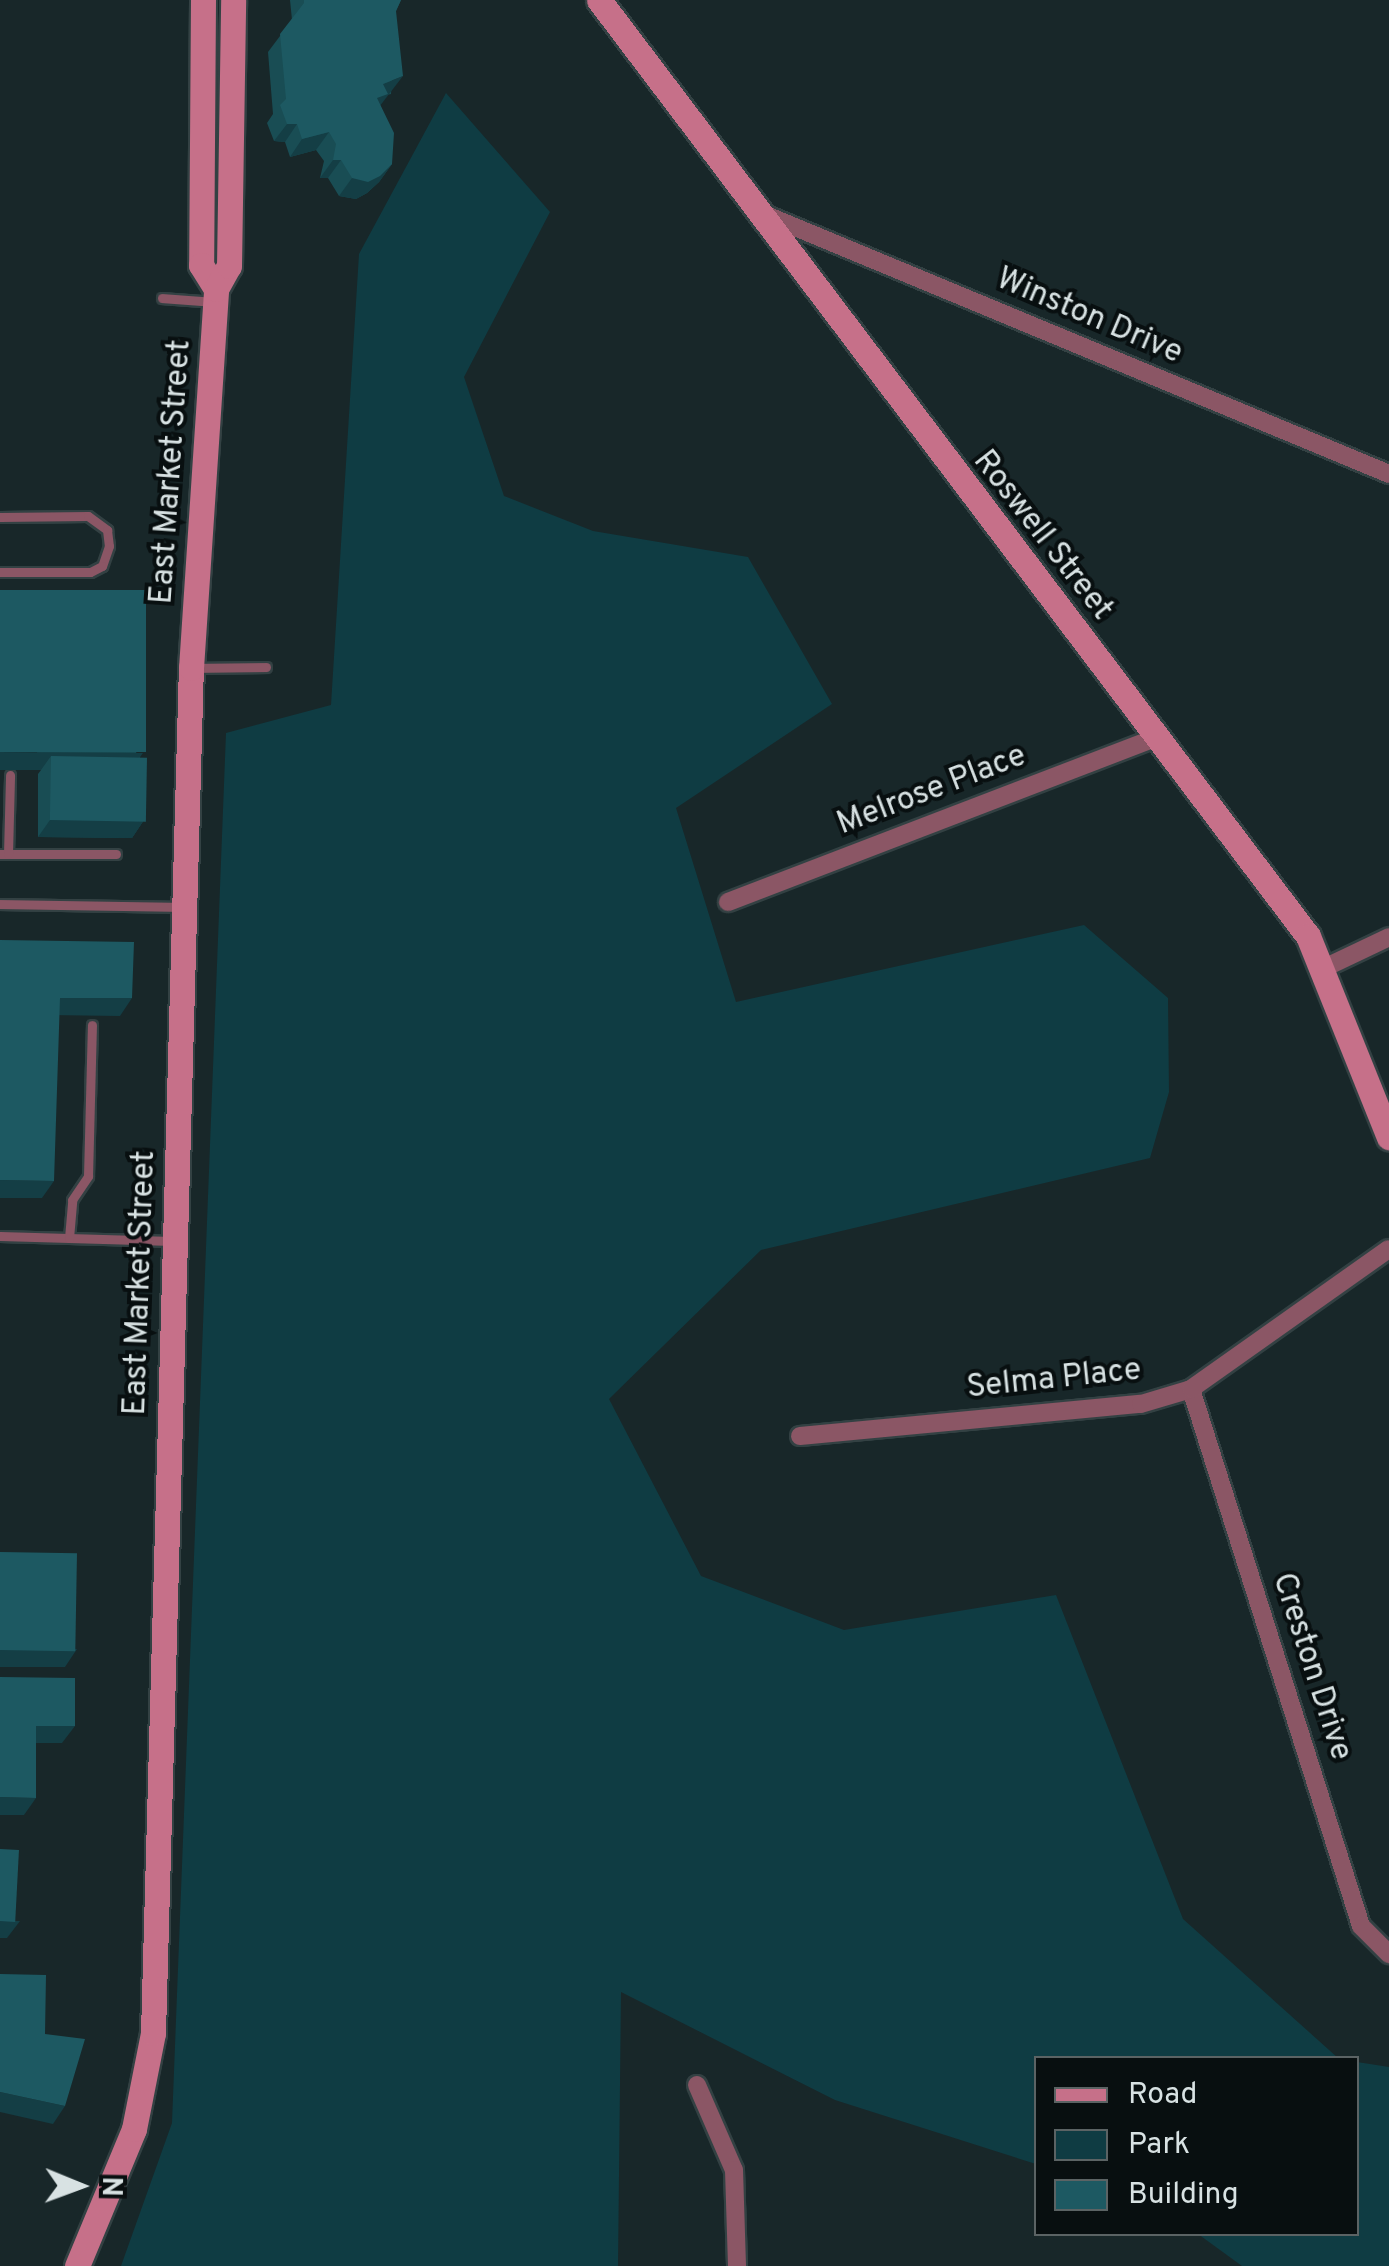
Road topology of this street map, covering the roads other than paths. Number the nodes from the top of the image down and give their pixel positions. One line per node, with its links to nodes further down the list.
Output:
1 (203, 0): 5 (main road, East Market Street)
2 (233, 0): 5 (main road, East Market Street)
3 (605, 4): 4 (main road, Roswell Street)
4 (766, 214): 7 (street, Winston Drive); 12 (main road, Roswell Street)
5 (216, 296): 6 (lane); 11 (main road, East Market Street)
6 (162, 298)
7 (1389, 474)
8 (0, 517): 9 (lane)
9 (0, 572)
10 (266, 667): 11 (lane)
11 (191, 668): 18 (main road, East Market Street)
12 (1157, 736): 16 (street, Melrose Place); 20 (main road, Roswell Street)
13 (10, 774): 14 (lane)
14 (4, 854): 15 (lane)
15 (116, 854)
16 (728, 902)
17 (0, 904): 18 (lane)
18 (184, 908): 25 (main road, East Market Street)
19 (1389, 937): 20 (street)
20 (1322, 969): 22 (main road, Roswell Street)
21 (92, 1025): 24 (lane)
22 (1389, 1137)
23 (0, 1236): 24 (lane)
24 (69, 1238): 25 (lane)
25 (175, 1241): 31 (main road, East Market Street)
26 (1389, 1249): 27 (street, Selma Place)
27 (1191, 1388): 28 (street, Selma Place); 29 (street, Creston Drive)
28 (800, 1436)
29 (1389, 1954)
30 (697, 2084): 32 (street)
31 (77, 2266)
32 (737, 2266)

